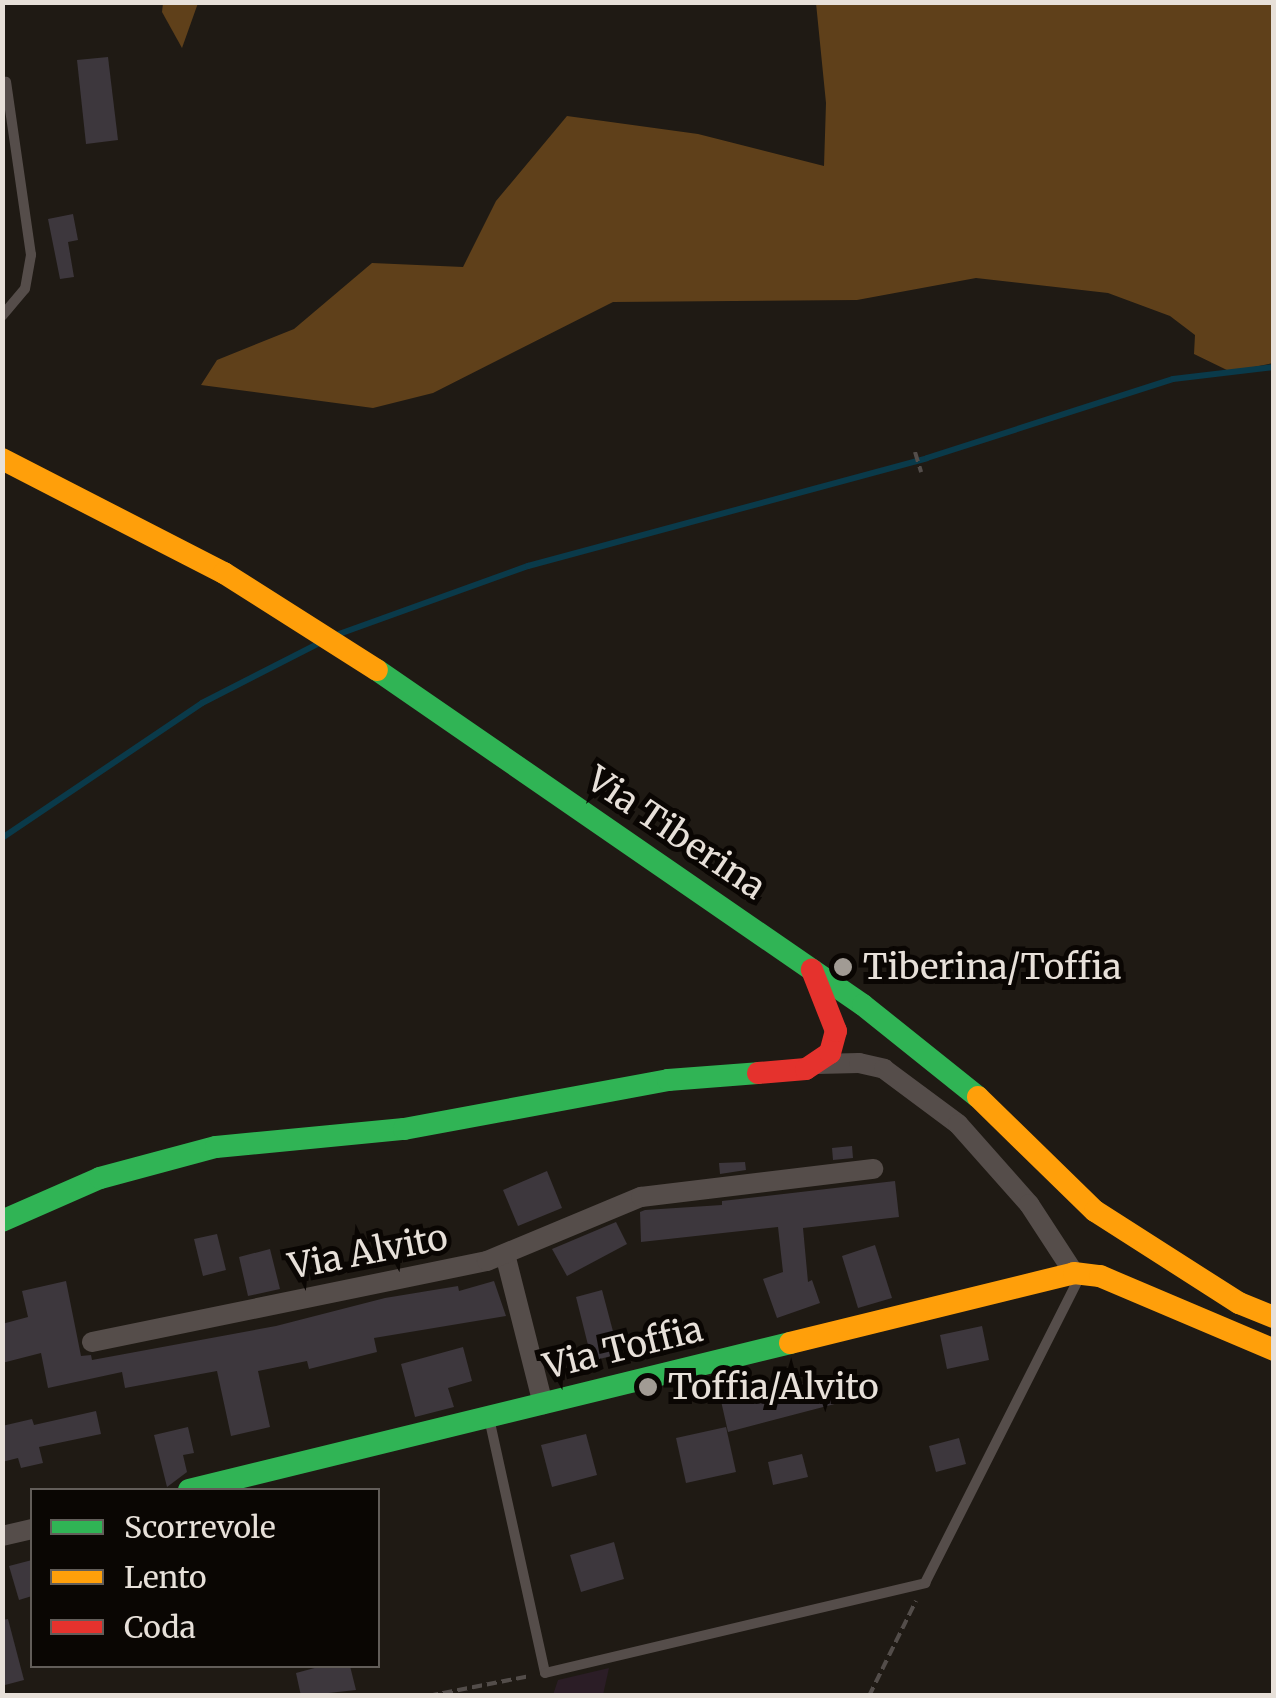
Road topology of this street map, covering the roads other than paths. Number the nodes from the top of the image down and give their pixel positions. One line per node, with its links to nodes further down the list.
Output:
1 (6, 82): 2 (lane)
2 (2, 316)
3 (2, 458): 4 (street, Via Tiberina)
4 (812, 969): 5 (street, Via Tiberina); 6 (street)
5 (863, 1005): 6 (street); 12 (street, Via Tiberina)
6 (836, 1031): 7 (street)
7 (818, 1064): 9 (street); 11 (street)
8 (873, 1168): 10 (street, Via Alvito)
9 (2, 1221)
10 (505, 1254): 13 (street, Via Alvito); 15 (street)
11 (1078, 1273): 14 (street); 15 (street, Via Toffia); 16 (lane)
12 (1274, 1317)
13 (92, 1342)
14 (1274, 1350)
15 (544, 1404): 16 (street, Via Toffia)
16 (489, 1417): 17 (street, Via Toffia)
17 (197, 1488)
18 (30, 1529): 19 (street)
19 (2, 1536)

